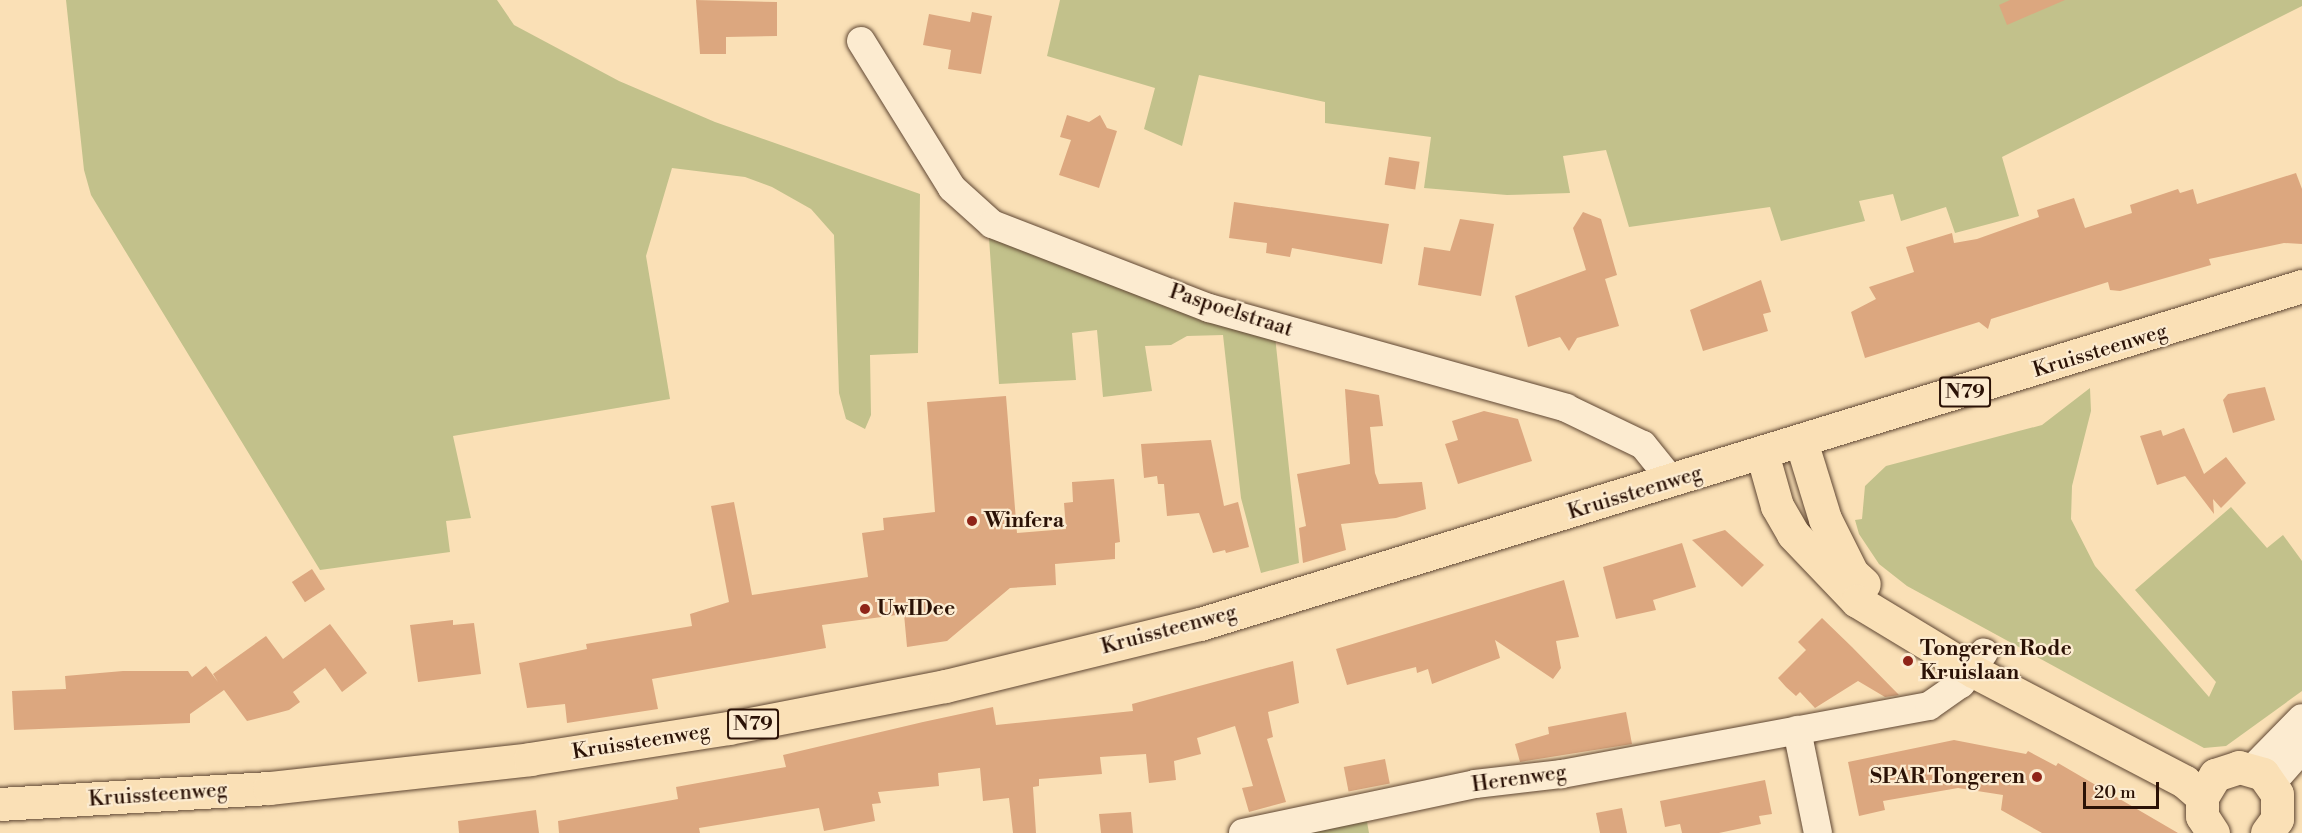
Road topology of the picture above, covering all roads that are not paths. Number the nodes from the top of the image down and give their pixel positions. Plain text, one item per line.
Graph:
1 (861, 41) dead end
2 (2302, 286) edge
3 (1801, 441) junction
4 (1762, 453) junction
5 (1671, 481) junction
6 (1978, 662) junction
7 (2302, 718) edge
8 (1797, 730) junction
9 (2302, 749) edge
10 (2262, 776) junction
11 (2209, 786) junction
12 (0, 804) edge
13 (2271, 832) edge
14 (1243, 833) edge
15 (1818, 833) edge
16 (2214, 833) edge

1 - 5 street, Paspoelstraat
2 - 3 main road, Kruissteenweg / N79
3 - 4 main road, Kruissteenweg / N79
3 - 6 main road
4 - 5 main road, Kruissteenweg / N79
4 - 6 main road
5 - 12 main road, Kruissteenweg / N79
6 - 8 street, Herenweg
6 - 11 main road
7 - 10 street
8 - 14 street, Herenweg
8 - 15 street
9 - 10 street
10 - 11 main road
10 - 13 main road
11 - 16 main road

